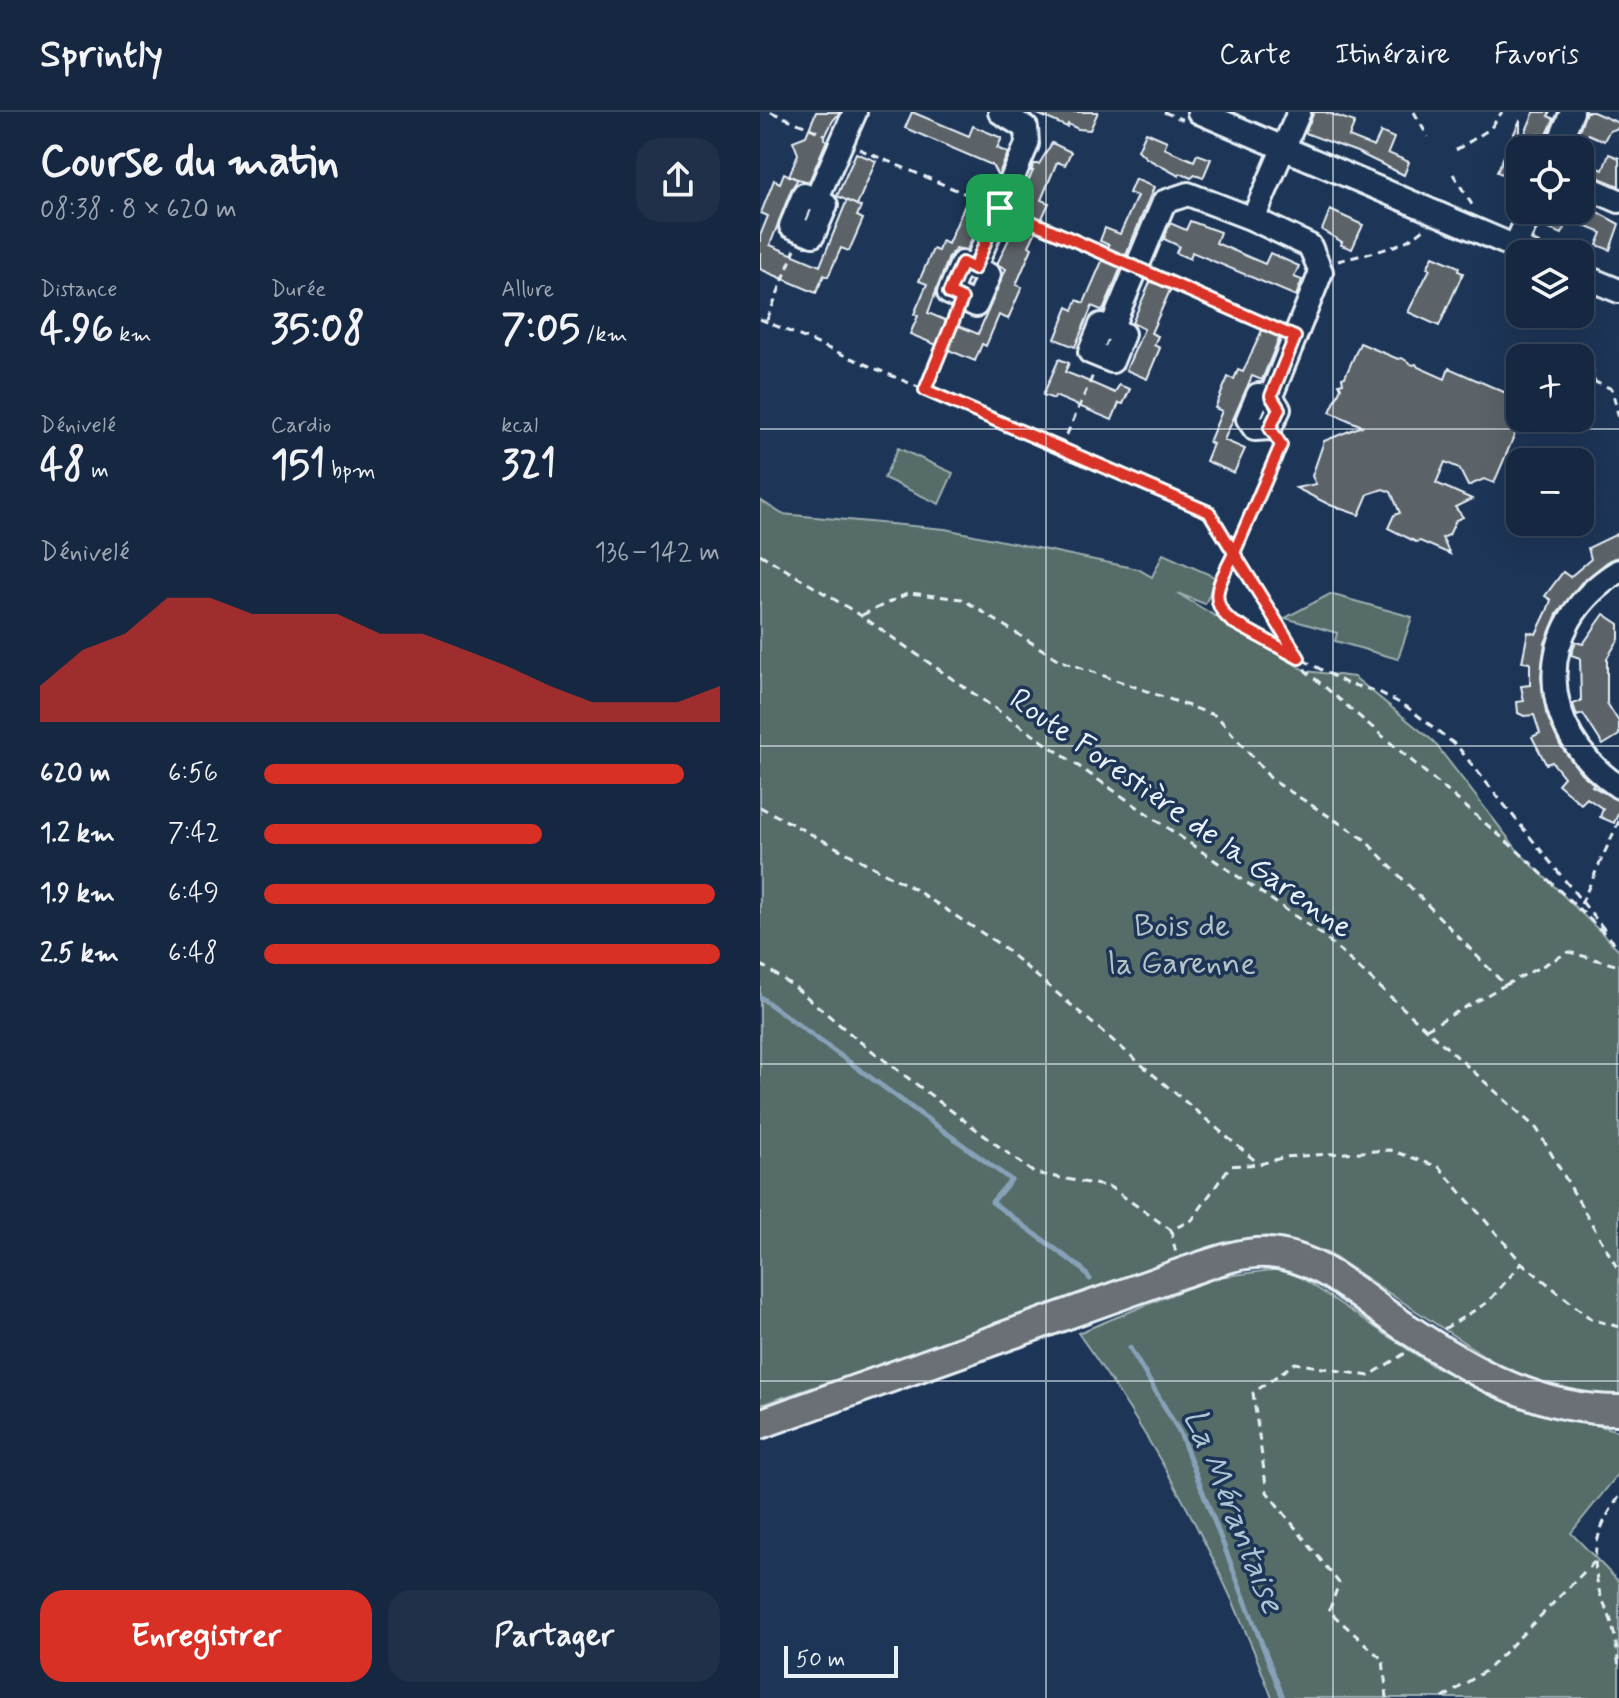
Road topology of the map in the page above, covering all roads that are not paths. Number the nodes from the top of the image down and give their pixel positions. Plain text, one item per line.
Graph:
1 (855, 112) edge
2 (1000, 112) edge
3 (1199, 112) edge
4 (1299, 112) edge
5 (1572, 112) edge
6 (1562, 136) edge
7 (1283, 149) junction
8 (1594, 190) edge
9 (1619, 201) edge
10 (1253, 219) junction
11 (802, 231) road end
12 (1506, 242) edge
13 (1594, 281) edge
14 (1619, 291) edge
15 (962, 299) road end
16 (1101, 356) road end
17 (1270, 428) road end
18 (1619, 571) edge
19 (1619, 787) edge
20 (1619, 1410) edge
21 (760, 1424) edge

1 - 11 street
2 - 15 street
3 - 7 street
4 - 7 street
5 - 6 street
7 - 10 street
7 - 12 street
8 - 9 street
10 - 16 street
10 - 17 street
13 - 14 street
18 - 19 street
20 - 21 main road

